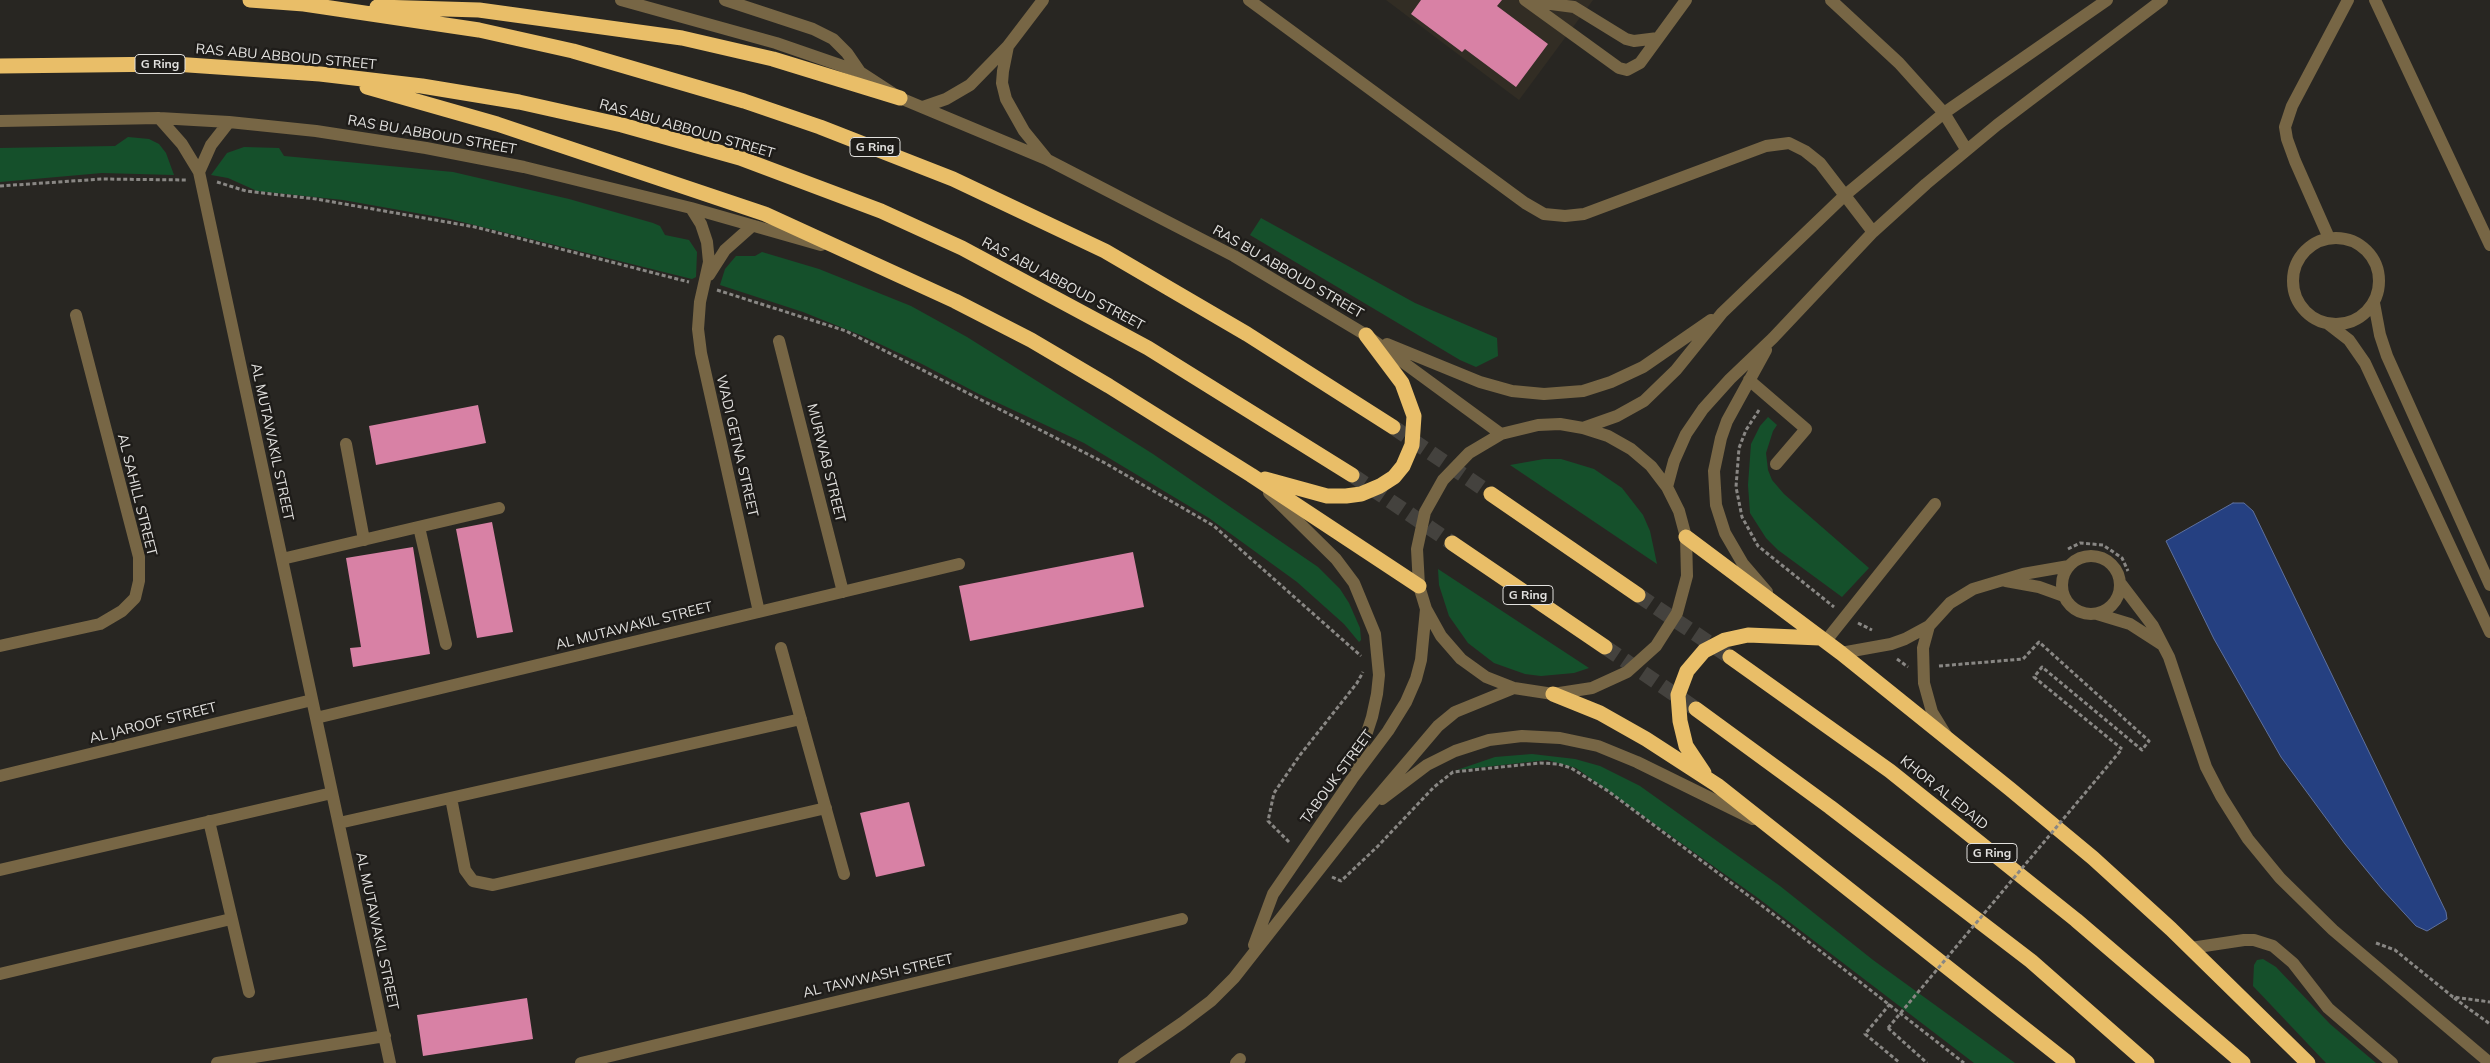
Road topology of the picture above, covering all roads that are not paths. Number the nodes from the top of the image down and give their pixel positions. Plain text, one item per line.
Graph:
1 (250, 0) edge
2 (621, 0) edge
3 (727, 0) edge
4 (1043, 0) edge
5 (1249, 0) edge
6 (1525, 0) edge
7 (1686, 0) edge
8 (1831, 0) edge
9 (2107, 0) edge
10 (2162, 0) edge
11 (2348, 0) edge
12 (2376, 0) edge
13 (304, 4) junction
14 (1658, 38) junction
15 (1008, 46) junction
16 (0, 66) edge
17 (860, 72) junction
18 (320, 74) junction
19 (900, 98) junction
20 (923, 106) junction
21 (1944, 113) junction
22 (160, 118) junction
23 (0, 121) edge
24 (229, 122) junction
25 (1966, 149) junction
26 (1046, 158) junction
27 (200, 176) junction
28 (1844, 196) junction
29 (691, 208) junction
30 (752, 226) junction
31 (1873, 232) junction
32 (2329, 238) junction
33 (2490, 245) edge
34 (848, 252) junction
35 (704, 286) junction
36 (2374, 303) junction
37 (1722, 312) junction
38 (76, 316) dead end
39 (2326, 323) junction
40 (1366, 335) junction
41 (1773, 338) junction
42 (779, 342) dead end
43 (1749, 380) junction
44 (1393, 427) tunnel mouth
45 (1583, 428) junction
46 (1501, 434) junction
47 (346, 444) dead end
48 (1776, 464) dead end
49 (1251, 475) junction
50 (1352, 475) tunnel mouth
51 (1667, 487) junction
52 (1491, 494) tunnel mouth
53 (1935, 504) dead end
54 (500, 508) dead end
55 (419, 527) junction
56 (1686, 537) junction
57 (364, 540) junction
58 (1452, 543) tunnel mouth
59 (282, 559) junction
60 (959, 564) dead end
61 (2069, 566) junction
62 (2003, 581) junction
63 (2121, 584) junction
64 (2490, 585) edge
65 (1419, 586) junction
66 (843, 592) junction
67 (1638, 594) tunnel mouth
68 (2064, 596) junction
69 (1780, 608) junction
70 (1426, 609) junction
71 (759, 612) junction
72 (2097, 614) junction
73 (1929, 626) junction
74 (2490, 632) edge
75 (1822, 640) junction
76 (446, 644) dead end
77 (2161, 644) junction
78 (0, 646) edge
79 (1605, 647) tunnel mouth
80 (781, 648) dead end
81 (1841, 653) junction
82 (1730, 657) tunnel mouth
83 (1514, 688) junction
84 (1554, 694) junction
85 (312, 700) junction
86 (1696, 709) tunnel mouth
87 (316, 718) junction
88 (801, 719) junction
89 (1948, 738) junction
90 (0, 776) edge
91 (1352, 779) junction
92 (1717, 785) junction
93 (332, 793) junction
94 (451, 798) junction
95 (826, 808) junction
96 (1358, 820) junction
97 (209, 821) junction
98 (339, 823) junction
99 (1773, 828) junction
100 (0, 870) edge
101 (844, 874) dead end
102 (231, 919) junction
103 (1182, 919) dead end
104 (2191, 948) junction
105 (1251, 955) junction
106 (0, 974) edge
107 (249, 992) dead end
108 (385, 1036) junction
109 (1150, 1046) junction
110 (2067, 1062) edge
111 (217, 1063) edge
112 (390, 1063) edge
113 (580, 1063) edge
114 (1124, 1063) edge
115 (1136, 1063) edge
116 (2147, 1063) edge
117 (2243, 1063) edge
118 (2308, 1063) edge
119 (2392, 1063) edge
120 (2490, 1063) edge

1 - 13 highway, G Ring
2 - 17 street, RAS BU ABBOUD STREET
3 - 17 street, RAS BU ABBOUD STREET
4 - 15 street
5 - 28 street
6 - 14 street
6 - 14 street
7 - 14 street
8 - 21 street
9 - 21 street
10 - 25 street
11 - 32 street
12 - 33 street
13 - 19 highway
13 - 44 highway, G Ring
15 - 20 street
15 - 26 street, RAS BU ABBOUD STREET
16 - 18 highway, RAS ABU ABBOUD STREET / G Ring
17 - 19 street, RAS BU ABBOUD STREET
18 - 34 highway
18 - 50 highway, RAS ABU ABBOUD STREET / G Ring
19 - 20 street, RAS BU ABBOUD STREET
20 - 26 street, RAS BU ABBOUD STREET
21 - 25 street
21 - 28 street
22 - 23 street, RAS BU ABBOUD STREET
22 - 24 street, RAS BU ABBOUD STREET
22 - 27 street, AL MUTAWAKIL STREET
24 - 27 street
24 - 29 street, RAS BU ABBOUD STREET
25 - 31 street
26 - 40 street, RAS BU ABBOUD STREET
27 - 59 street, AL MUTAWAKIL STREET
28 - 31 street
28 - 37 street
29 - 30 street, RAS BU ABBOUD STREET
29 - 35 street, WADI GETNA STREET
30 - 34 street, RAS BU ABBOUD STREET
30 - 35 street, WADI GETNA STREET
31 - 41 street
32 - 36 street
32 - 39 street
34 - 49 highway
35 - 71 street, WADI GETNA STREET
36 - 39 street
36 - 64 street
37 - 40 street
37 - 45 street
38 - 78 street, AL SAHILL STREET
39 - 74 street
40 - 46 street, RAS BU ABBOUD STREET
40 - 49 highway
41 - 43 street
41 - 51 street
42 - 66 street, MURWAB STREET
43 - 48 street
43 - 69 street
45 - 46 street
45 - 51 street
46 - 65 street
47 - 57 street
49 - 65 highway
49 - 91 street
51 - 56 street
52 - 67 highway
53 - 75 street
54 - 55 street
55 - 57 street
55 - 76 street
56 - 69 highway
56 - 84 street
57 - 59 street
58 - 79 highway, G Ring
59 - 85 street, AL MUTAWAKIL STREET
60 - 66 street, AL MUTAWAKIL STREET
61 - 62 street
61 - 63 street
61 - 68 street
62 - 68 street
62 - 73 street
63 - 72 street
63 - 77 street
65 - 70 street
66 - 71 street, AL MUTAWAKIL STREET
68 - 72 street
69 - 75 highway
70 - 83 street
70 - 91 street, TABOUK STREET
71 - 87 street, AL MUTAWAKIL STREET
72 - 77 street
73 - 81 street
73 - 89 street
75 - 81 highway
75 - 92 highway
77 - 120 street
80 - 88 street
81 - 89 highway
82 - 117 highway, KHOR AL EDAID / G Ring
83 - 84 street
83 - 96 street, TABOUK STREET
84 - 92 highway
85 - 87 street, AL MUTAWAKIL STREET
85 - 90 street, AL JAROOF STREET
86 - 116 highway
87 - 93 street, AL MUTAWAKIL STREET
88 - 94 street
88 - 95 street
89 - 104 highway
91 - 105 street, TABOUK STREET
92 - 99 highway
93 - 97 street
93 - 98 street, AL MUTAWAKIL STREET
94 - 95 street
94 - 98 street
95 - 101 street
96 - 99 street
96 - 105 street, TABOUK STREET
97 - 100 street
97 - 102 street
98 - 108 street, AL MUTAWAKIL STREET
99 - 110 highway
102 - 106 street
102 - 107 street
103 - 113 street, AL TAWWASH STREET
104 - 118 highway
104 - 119 street
105 - 109 street, TABOUK STREET
108 - 111 street
108 - 112 street, AL MUTAWAKIL STREET
109 - 114 street, TABOUK STREET
109 - 115 street

